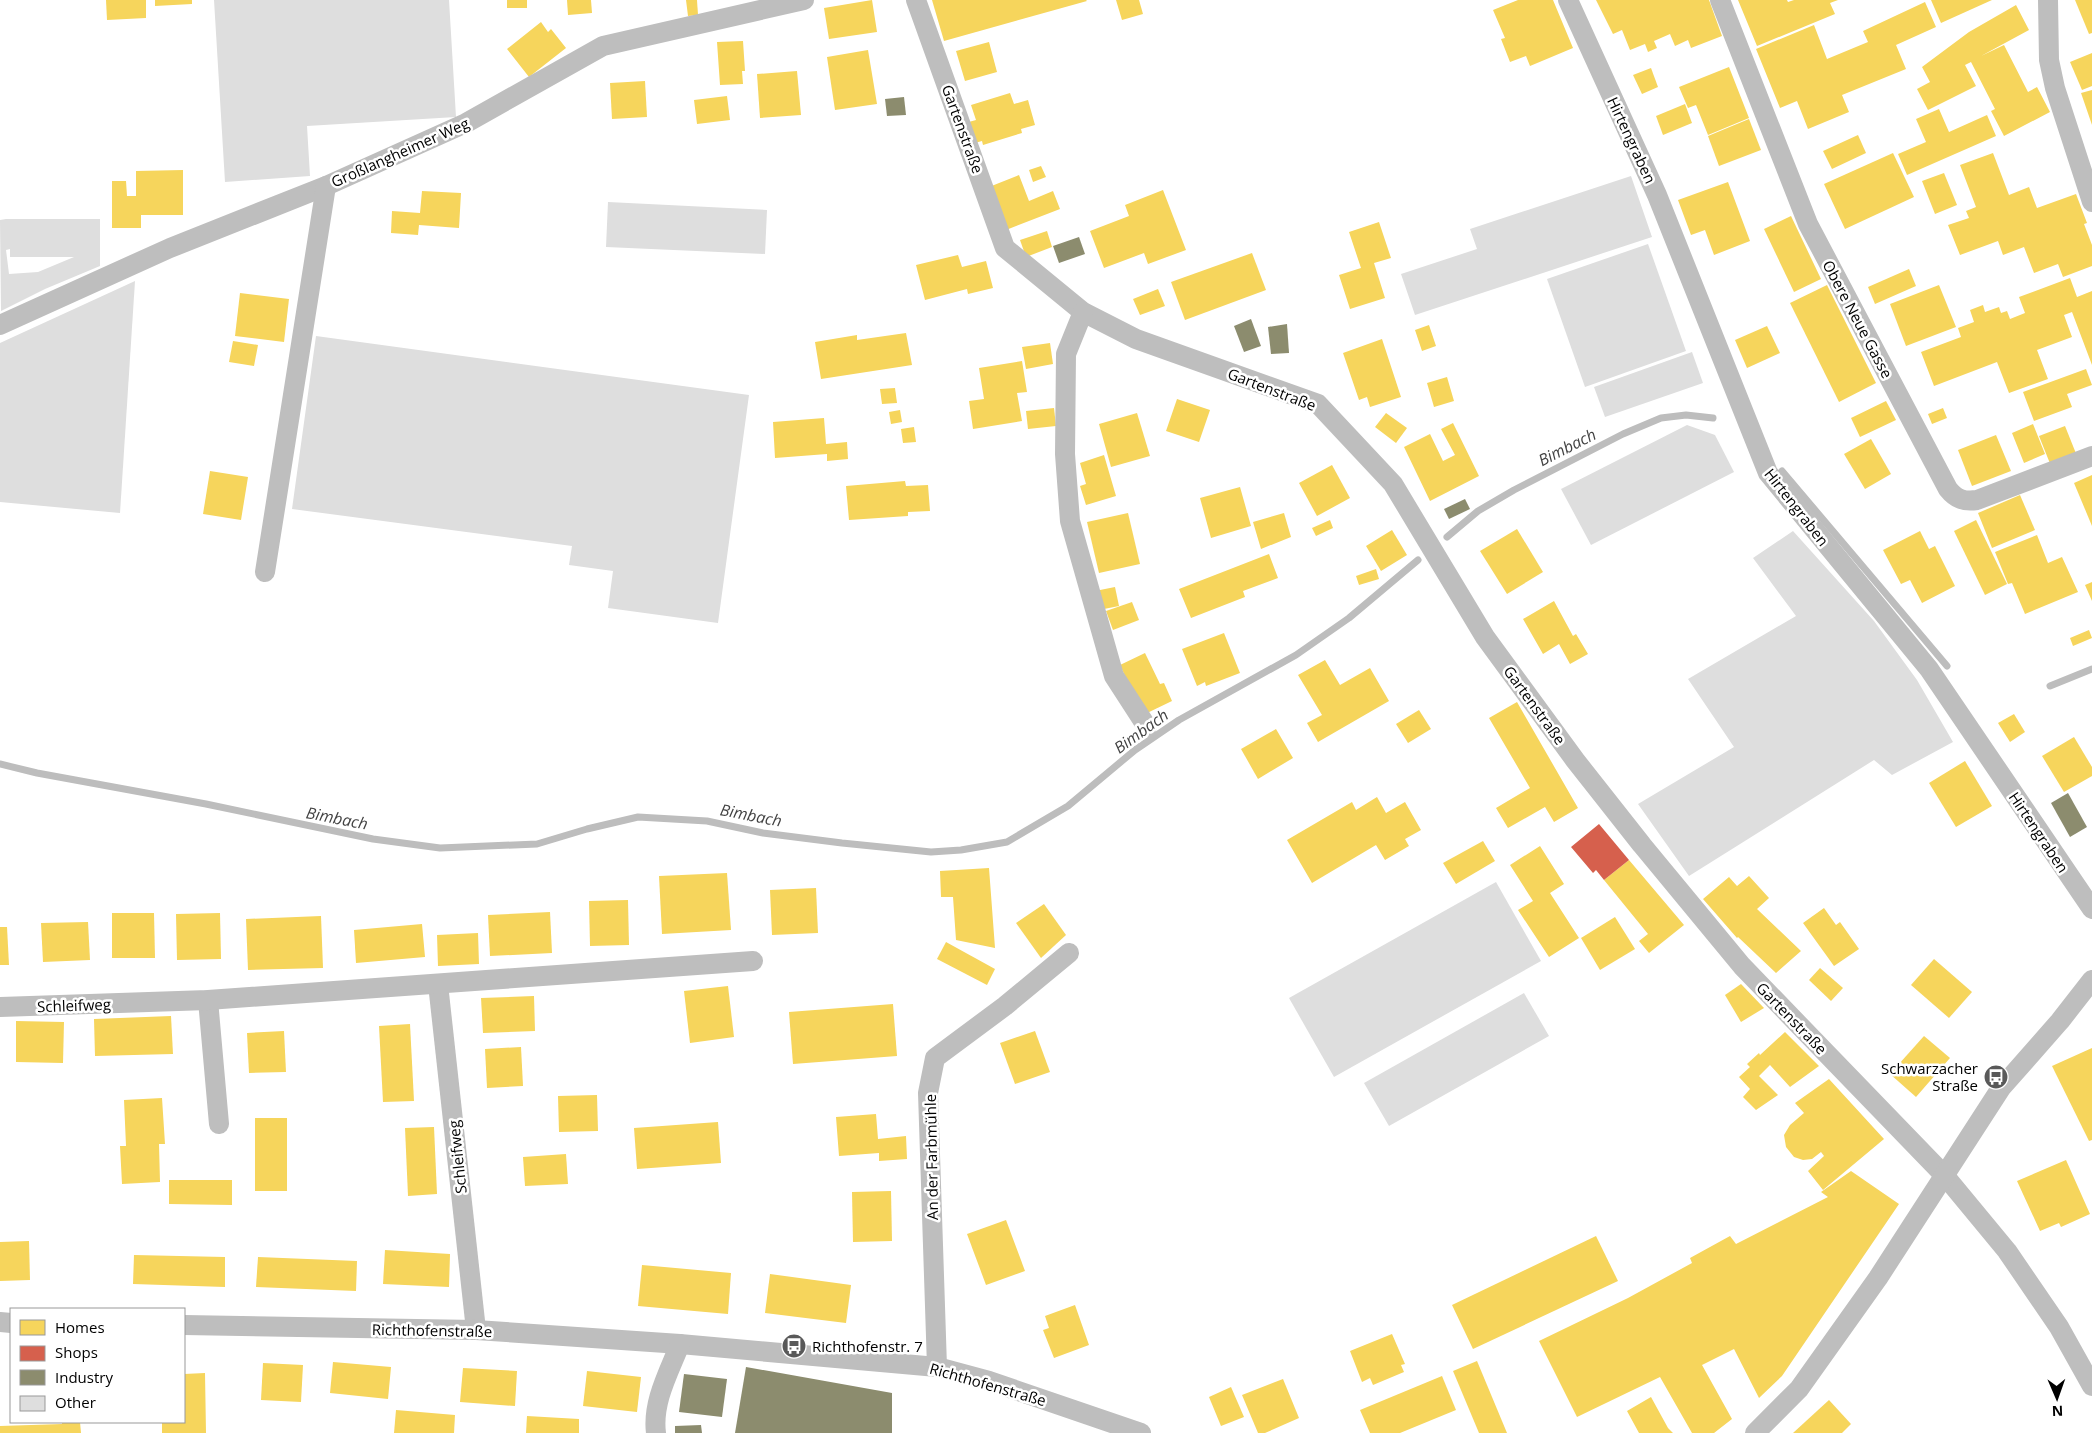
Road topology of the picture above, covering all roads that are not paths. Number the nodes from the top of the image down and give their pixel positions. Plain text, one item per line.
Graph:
1 (804, 0) edge
2 (916, 0) edge
3 (1568, 0) edge
4 (1720, 0) edge
5 (2048, 0) edge
6 (326, 186) junction
7 (2092, 202) edge
8 (1083, 312) junction
9 (0, 325) edge
10 (2092, 456) edge
11 (265, 572) dead end
12 (1147, 727) dead end
13 (2092, 909) edge
14 (1069, 953) dead end
15 (753, 961) dead end
16 (2092, 980) edge
17 (438, 984) junction
18 (208, 1000) junction
19 (0, 1007) edge
20 (219, 1124) dead end
21 (1944, 1176) junction
22 (185, 1325) edge
23 (476, 1330) junction
24 (680, 1344) junction
25 (937, 1367) junction
26 (2092, 1386) edge
27 (656, 1433) edge
28 (1141, 1433) edge
29 (1755, 1433) edge

1 - 6 street, Großlangheimer Weg
2 - 8 street, Gartenstraße
3 - 13 street, Hirtengraben
4 - 10 street, Obere Neue Gasse
5 - 7 street
6 - 9 street, Großlangheimer Weg
6 - 11 street
8 - 12 street
8 - 21 street, Gartenstraße
14 - 25 street, An der Farbmühle
15 - 17 street, Schleifweg
16 - 21 street
17 - 18 street, Schleifweg
17 - 23 street, Schleifweg
18 - 19 street, Schleifweg
18 - 20 street
21 - 26 street, Gartenstraße
21 - 29 street
22 - 23 street, Richthofenstraße
23 - 24 street, Richthofenstraße
24 - 25 street, Richthofenstraße
24 - 27 street
25 - 28 street, Richthofenstraße

